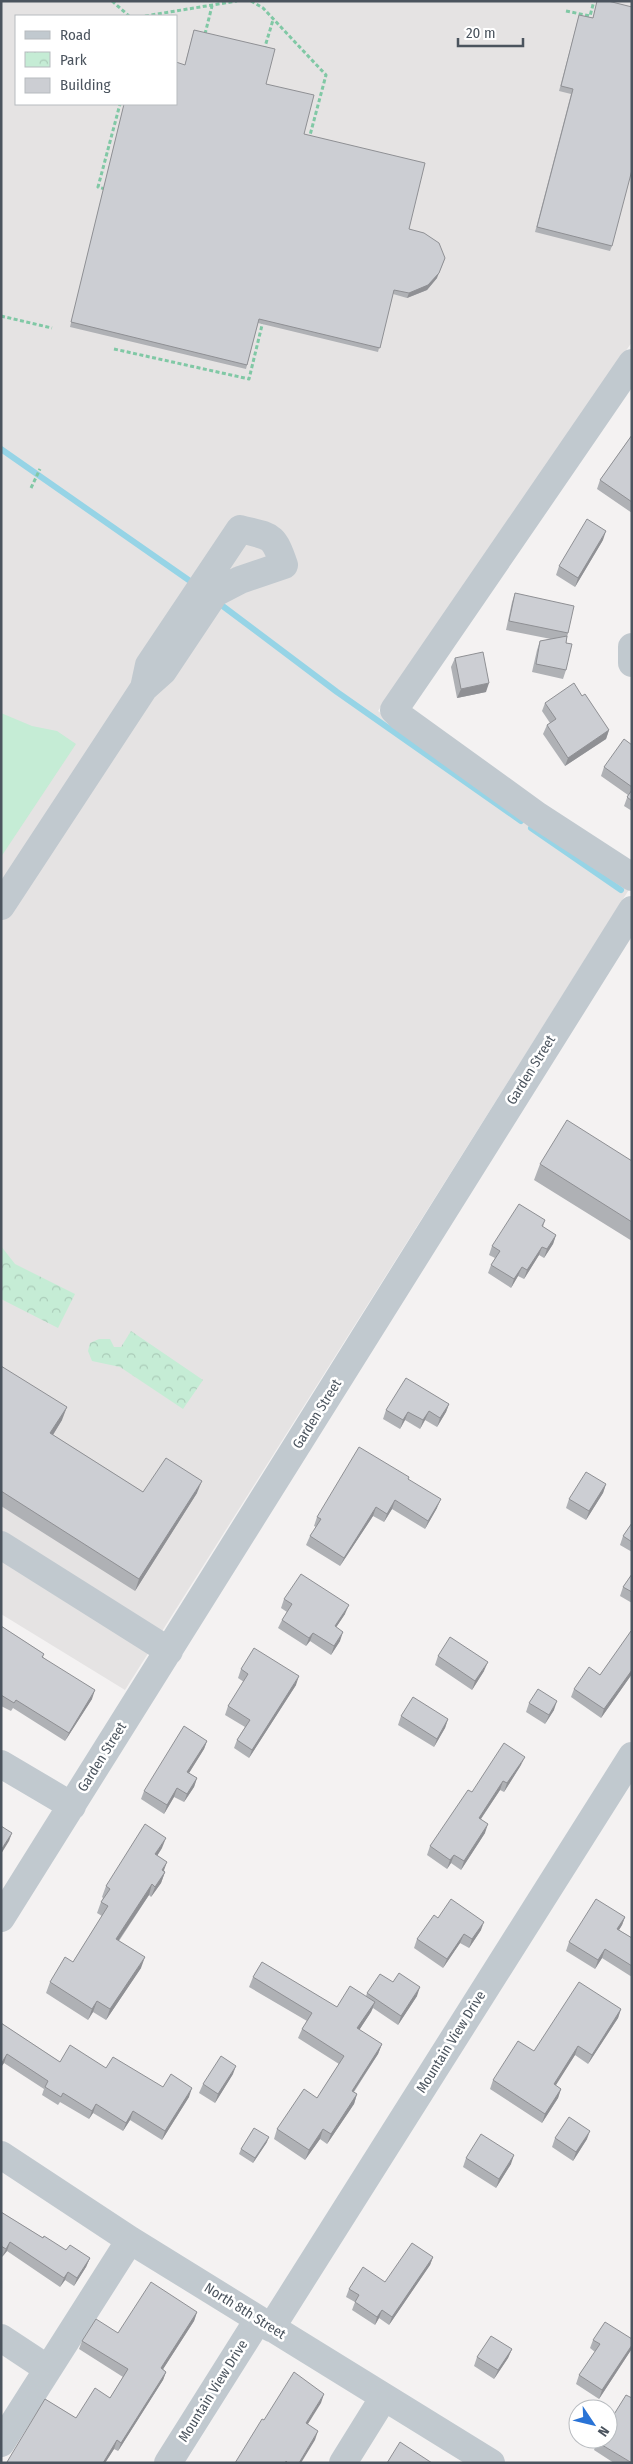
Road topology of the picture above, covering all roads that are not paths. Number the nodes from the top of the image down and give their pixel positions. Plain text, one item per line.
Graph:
1 (632, 363) edge
2 (632, 647) edge
3 (632, 663) edge
4 (144, 688) junction
5 (632, 877) edge
6 (1, 906) edge
7 (632, 910) edge
8 (1, 1545) edge
9 (169, 1651) junction
10 (632, 1756) edge
11 (1, 1764) edge
12 (72, 1806) junction
13 (1, 1918) edge
14 (1, 2155) edge
15 (130, 2240) junction
16 (265, 2324) junction
17 (1, 2338) edge
18 (48, 2368) junction
19 (384, 2397) junction
20 (1, 2443) edge
21 (168, 2463) edge
22 (343, 2463) edge
23 (491, 2463) edge

1 - 5 street
2 - 3 street
4 - 4 street
4 - 6 street
7 - 9 street, Garden Street
8 - 9 street
9 - 12 street, Garden Street
10 - 16 street, Mountain View Drive
11 - 12 street
12 - 13 street, Garden Street
14 - 15 street, North 8th Street
15 - 16 street, North 8th Street
15 - 18 street
16 - 19 street, North 8th Street
16 - 21 street, Mountain View Drive
17 - 18 street
18 - 20 street
19 - 22 street
19 - 23 street, North 8th Street

